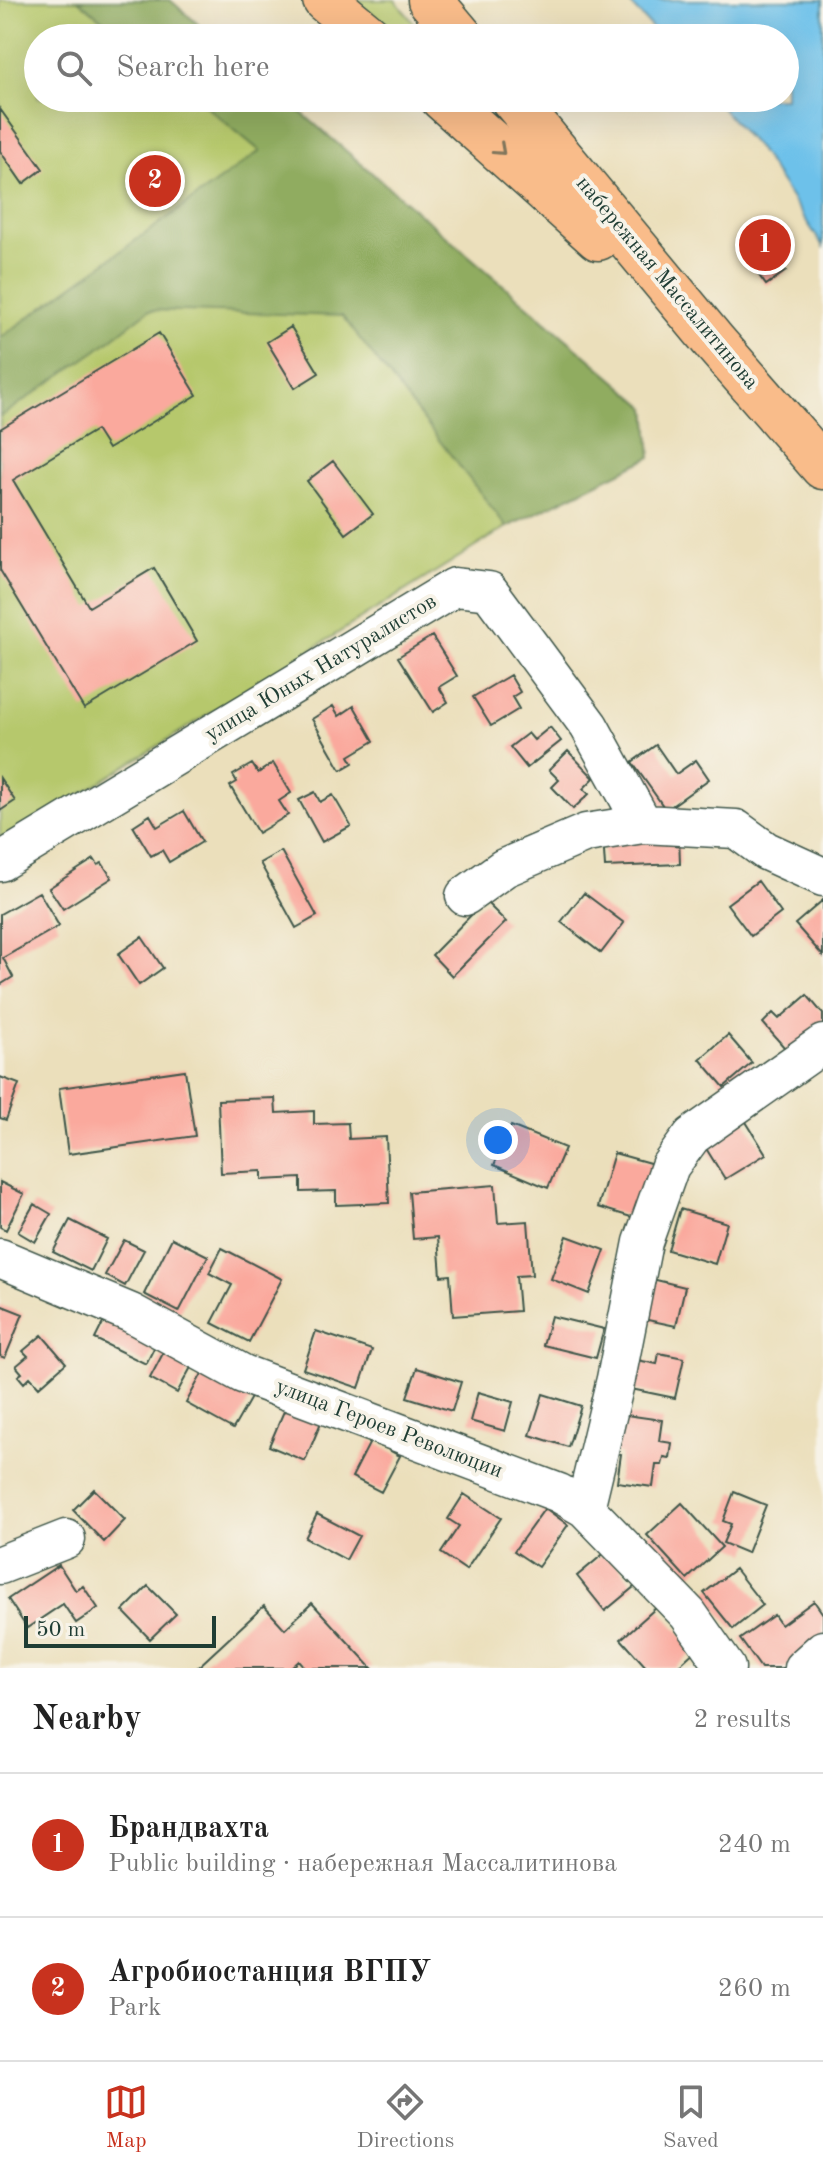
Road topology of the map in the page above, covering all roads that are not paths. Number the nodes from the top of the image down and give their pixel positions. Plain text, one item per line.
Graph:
1 (325, 0) edge
2 (430, 0) edge
3 (354, 24) edge
4 (450, 24) edge
5 (458, 112) edge
6 (524, 112) edge
7 (715, 343) junction
8 (823, 467) edge
9 (643, 824) junction
10 (0, 862) edge
11 (823, 877) edge
12 (465, 896) dead end
13 (823, 1044) edge
14 (0, 1258) edge
15 (585, 1508) junction
16 (66, 1539) dead end
17 (0, 1565) edge
18 (823, 1650) edge
19 (726, 1668) edge
20 (803, 1668) edge

1 - 3 main road
2 - 4 main road
5 -> 7 main road
6 - 7 main road, набережная Массалитинова
7 - 8 main road, набережная Массалитинова
9 - 10 street, улица Юных Натуралистов
9 - 11 street
9 - 12 street
13 - 15 street
14 - 15 street, улица Героев Революции
15 - 19 street, улица Героев Революции
16 - 17 street
18 - 20 street

